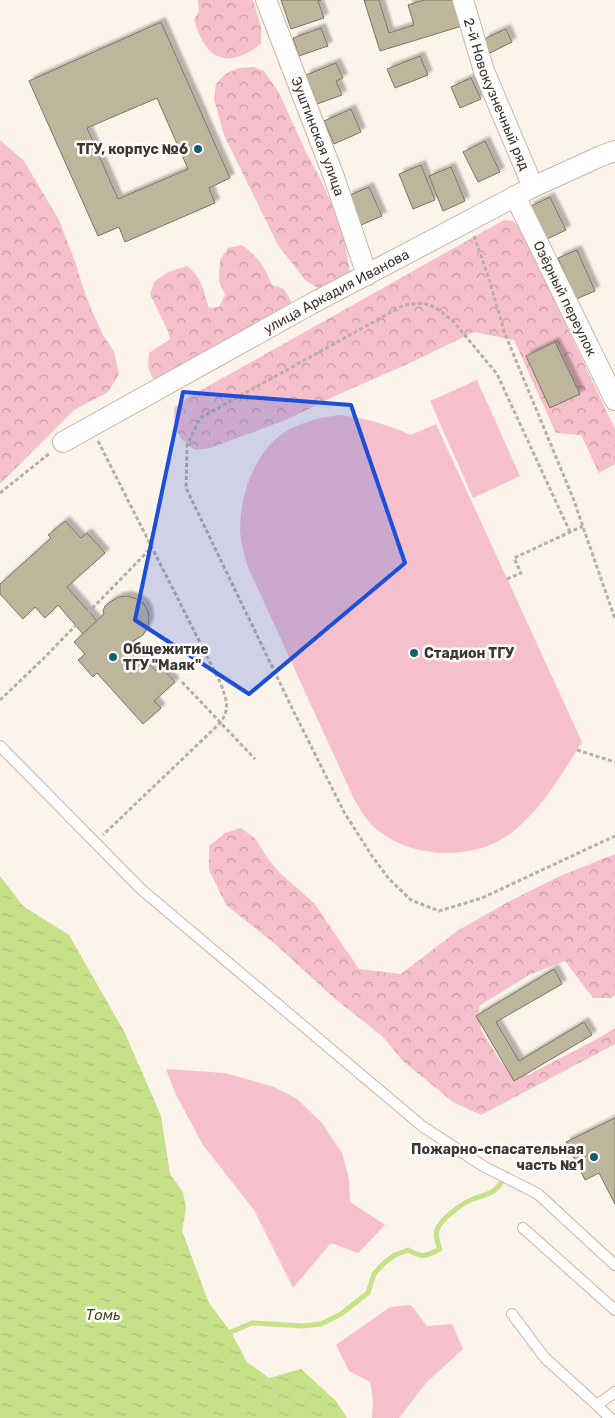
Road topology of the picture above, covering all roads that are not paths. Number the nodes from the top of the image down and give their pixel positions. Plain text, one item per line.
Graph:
1 (266, 0) edge
2 (463, 0) edge
3 (615, 151) edge
4 (533, 187) junction
5 (515, 196) junction
6 (367, 275) junction
7 (615, 400) edge
8 (63, 442) road end
9 (0, 746) edge
10 (523, 1228) dead end
11 (615, 1265) edge
12 (615, 1310) edge
13 (512, 1314) dead end
14 (615, 1392) edge
15 (597, 1405) junction
16 (610, 1418) edge

1 - 6 street, Эуштинская улица
2 - 4 street, 2-й Новокузнечный ряд
3 - 4 street, улица Аркадия Иванова
4 - 5 street, улица Аркадия Иванова
5 - 6 street, улица Аркадия Иванова
5 - 7 street, Озёрный переулок
6 - 8 street, улица Аркадия Иванова
9 - 11 lane
10 - 12 lane
13 - 15 lane
14 - 15 lane
15 - 16 lane

